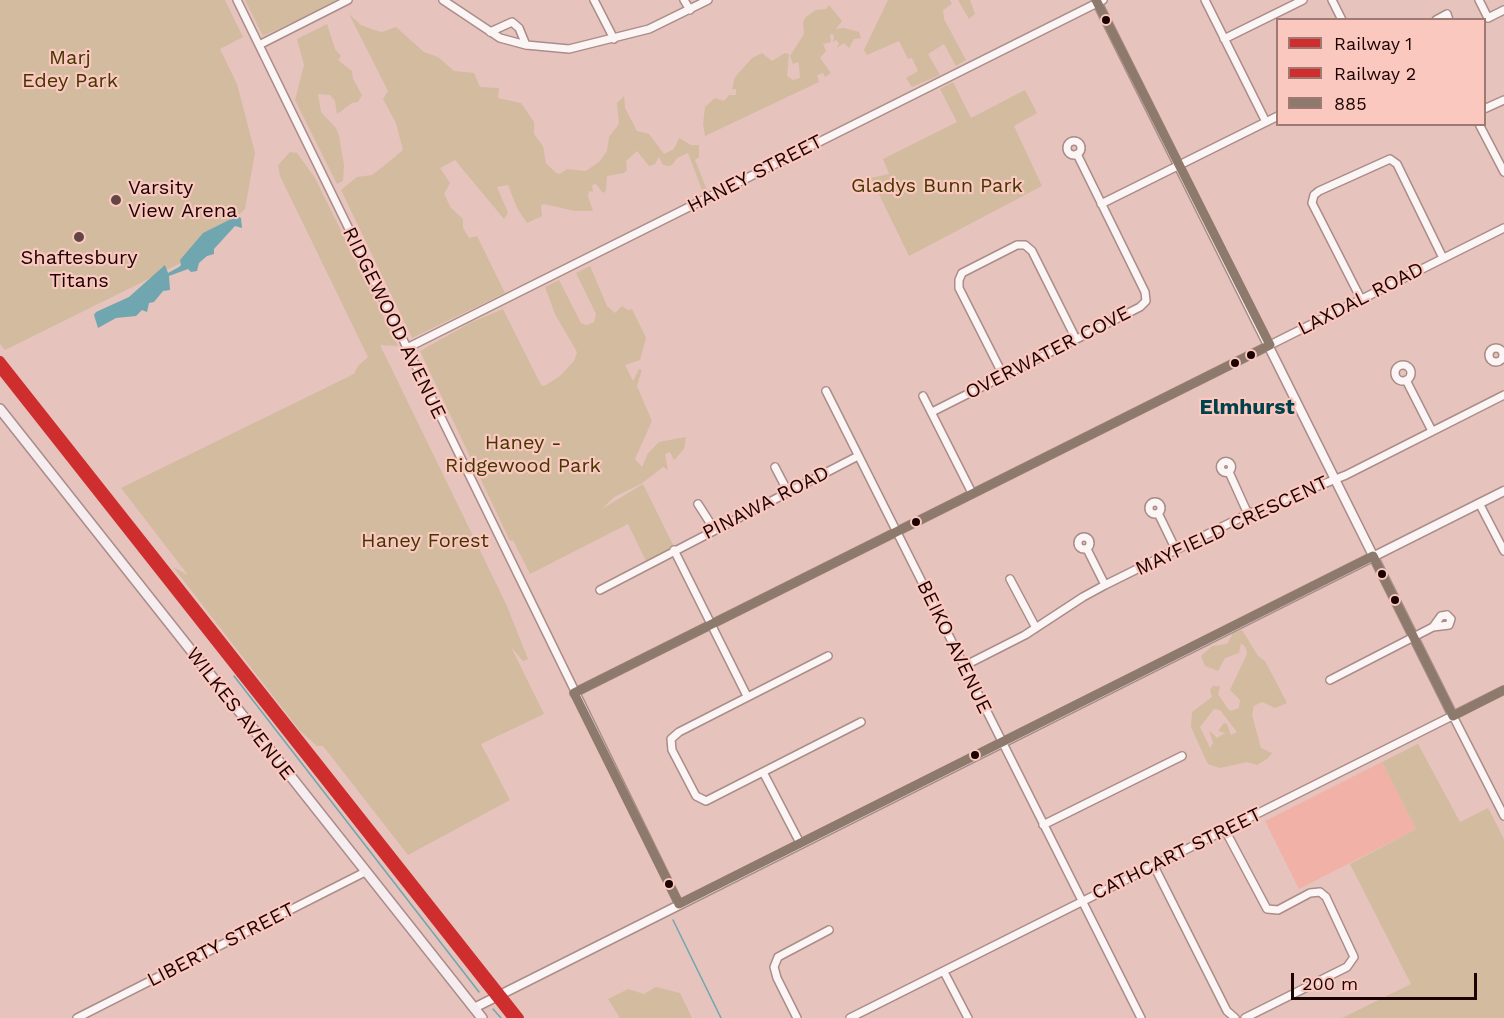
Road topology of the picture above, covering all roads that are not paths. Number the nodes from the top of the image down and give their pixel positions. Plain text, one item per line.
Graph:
1 (237, 0) edge
2 (348, 0) edge
3 (443, 0) edge
4 (594, 0) edge
5 (684, 0) edge
6 (708, 0) edge
7 (1205, 0) edge
8 (1303, 0) edge
9 (1332, 0) edge
10 (1479, 0) edge
11 (1099, 1) edge
12 (690, 10) junction
13 (1504, 10) edge
14 (1341, 18) edge
15 (1486, 18) edge
16 (1486, 19) edge
17 (490, 32) junction
18 (614, 39) junction
19 (1224, 39) junction
20 (259, 45) junction
21 (526, 45) junction
22 (1504, 99) edge
23 (1486, 108) edge
24 (1276, 117) edge
25 (1266, 122) junction
26 (1480, 126) edge
27 (1077, 154) dead end
28 (1179, 166) junction
29 (1504, 172) edge
30 (1101, 204) junction
31 (1504, 228) edge
32 (1443, 258) junction
33 (1361, 299) junction
34 (1076, 339) junction
35 (1270, 345) junction
36 (407, 348) junction
37 (1500, 361) dead end
38 (1504, 370) edge
39 (1004, 375) junction
40 (1407, 380) dead end
41 (826, 391) dead end
42 (1504, 395) edge
43 (923, 396) dead end
44 (0, 409) edge
45 (932, 412) junction
46 (1432, 431) junction
47 (858, 456) junction
48 (775, 467) dead end
49 (1229, 472) dead end
50 (1336, 478) junction
51 (1504, 491) edge
52 (788, 492) junction
53 (972, 493) junction
54 (1479, 503) junction
55 (699, 504) dead end
56 (1158, 513) dead end
57 (1248, 514) junction
58 (714, 529) junction
59 (896, 531) junction
60 (1087, 549) dead end
61 (674, 550) junction
62 (1176, 550) junction
63 (1504, 551) edge
64 (1373, 556) junction
65 (1010, 579) dead end
66 (1105, 585) junction
67 (600, 590) dead end
68 (711, 624) junction
69 (1433, 627) dead end
70 (1036, 628) junction
71 (1414, 637) junction
72 (828, 656) dead end
73 (964, 666) junction
74 (1330, 680) dead end
75 (1504, 690) edge
76 (574, 693) junction
77 (747, 696) junction
78 (1454, 716) junction
79 (861, 722) dead end
80 (1001, 742) junction
81 (1182, 756) dead end
82 (763, 772) junction
83 (1502, 807) edge
84 (1504, 816) edge
85 (1043, 825) junction
86 (1225, 830) junction
87 (800, 843) junction
88 (1154, 866) junction
89 (365, 872) junction
90 (1082, 901) junction
91 (679, 904) junction
92 (829, 930) dead end
93 (944, 972) junction
94 (474, 1008) junction
95 (77, 1018) edge
96 (482, 1018) edge
97 (797, 1018) edge
98 (850, 1018) edge
99 (968, 1018) edge
100 (1141, 1018) edge
101 (1235, 1018) edge
102 (1245, 1018) edge

1 - 20 street, RIDGEWOOD AVENUE
2 - 20 street
3 - 17 street
4 - 18 street
5 - 12 street
6 - 12 street
7 - 19 street
8 - 19 street
9 - 14 street
10 - 15 street
11 - 28 street
11 - 36 street, HANEY STREET
12 - 18 street
13 - 16 street
17 - 21 street
17 - 21 street
18 - 21 street
19 - 25 street
20 - 36 street, RIDGEWOOD AVENUE
22 - 23 street
24 - 25 street
25 - 28 street
26 - 29 street
27 - 30 street, OVERWATER COVE
28 - 30 street
28 - 35 street
30 - 34 street, OVERWATER COVE
31 - 32 street, LAXDAL ROAD
32 - 33 street, LAXDAL ROAD
32 - 33 street
33 - 35 street, LAXDAL ROAD
34 - 39 street, OVERWATER COVE
34 - 39 street
35 - 50 street
35 - 53 street, LAXDAL ROAD
36 - 76 street, RIDGEWOOD AVENUE
37 - 38 street
39 - 45 street, OVERWATER COVE
40 - 46 street
41 - 47 street, BEIKO AVENUE
42 - 46 street, MAYFIELD CRESCENT
43 - 45 street
44 - 89 main road, WILKES AVENUE
45 - 53 street
46 - 50 street, MAYFIELD CRESCENT
47 - 52 street, PINAWA ROAD
47 - 59 street, BEIKO AVENUE
48 - 52 street
49 - 57 street
50 - 57 street, MAYFIELD CRESCENT
50 - 64 street
51 - 54 street
52 - 58 street, PINAWA ROAD
53 - 59 street, LAXDAL ROAD
54 - 63 street
54 - 64 street
55 - 58 street
56 - 62 street
57 - 62 street, MAYFIELD CRESCENT
58 - 61 street, PINAWA ROAD
59 - 68 street, LAXDAL ROAD
59 - 73 street, BEIKO AVENUE
60 - 66 street
61 - 67 street, PINAWA ROAD
61 - 68 street
62 - 66 street, MAYFIELD CRESCENT
64 - 71 street
64 - 80 street
65 - 70 street
66 - 70 street, MAYFIELD CRESCENT
68 - 76 street, LAXDAL ROAD
68 - 77 street
69 - 71 street
70 - 73 street, MAYFIELD CRESCENT
71 - 74 street
71 - 78 street
72 - 77 street
73 - 80 street, BEIKO AVENUE
75 - 78 street, CATHCART STREET
76 - 91 street, RIDGEWOOD AVENUE
77 - 82 street
78 - 83 street
78 - 86 street, CATHCART STREET
79 - 82 street
80 - 85 street, BEIKO AVENUE
80 - 87 street
81 - 85 street
82 - 87 street
83 - 84 street
85 - 90 street, BEIKO AVENUE
86 - 88 street, CATHCART STREET
86 - 102 street
87 - 91 street
88 - 90 street, CATHCART STREET
88 - 101 street
89 - 94 main road, WILKES AVENUE
89 - 95 street, LIBERTY STREET
90 - 93 street, CATHCART STREET
90 - 100 street, BEIKO AVENUE
91 - 94 street
92 - 97 street
93 - 98 street, CATHCART STREET
93 - 99 street
94 - 96 main road, WILKES AVENUE

